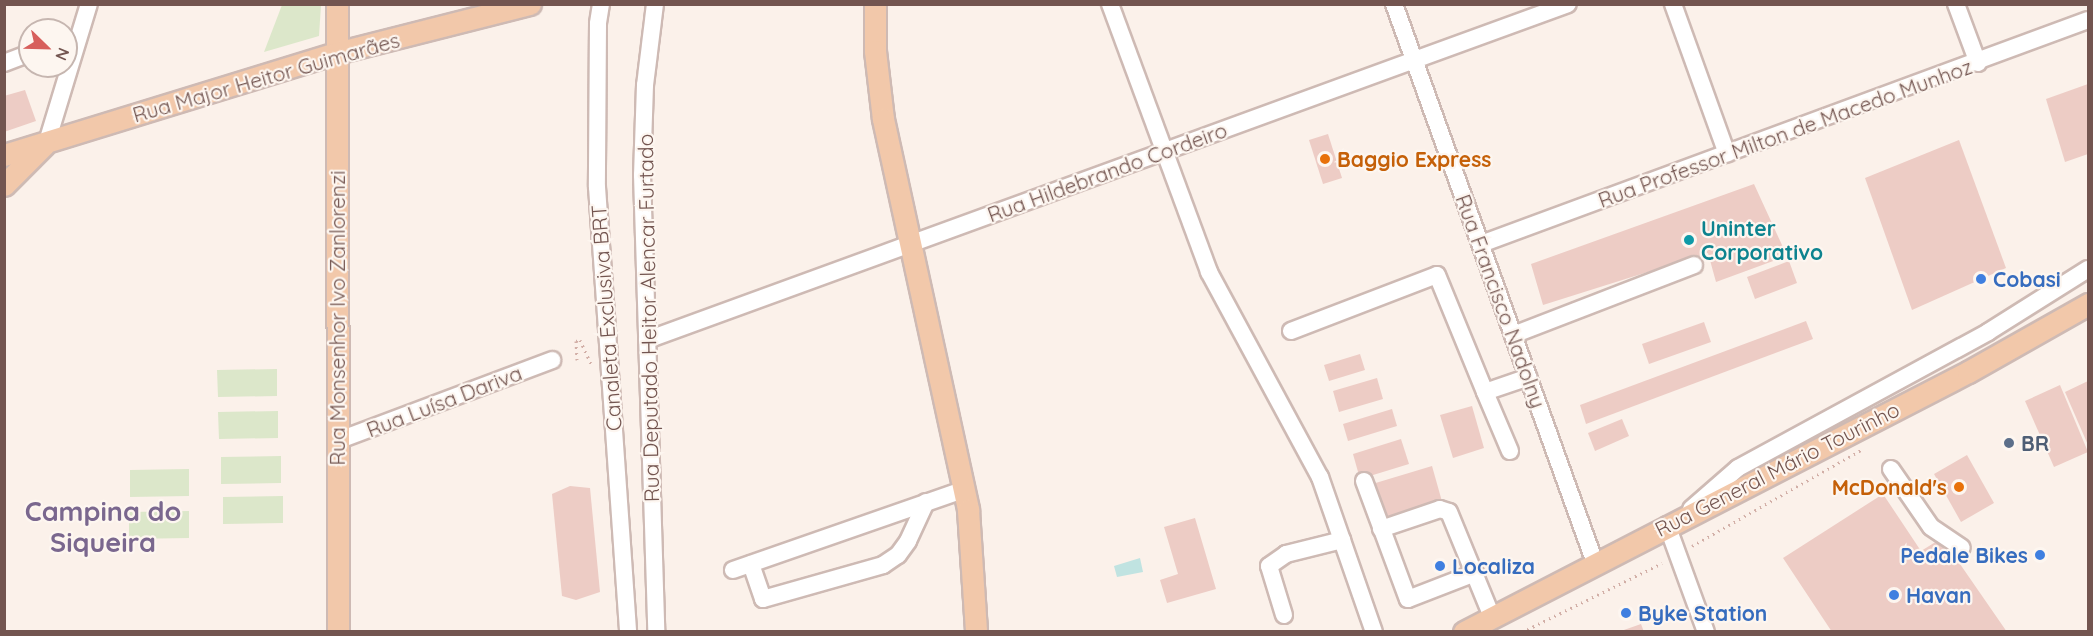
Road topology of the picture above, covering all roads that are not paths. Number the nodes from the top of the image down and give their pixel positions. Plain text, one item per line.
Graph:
1 (89, 4) edge
2 (337, 4) edge
3 (530, 4) edge
4 (602, 4) edge
5 (655, 4) edge
6 (875, 4) edge
7 (1110, 4) edge
8 (1394, 4) edge
9 (1568, 4) edge
10 (1673, 4) edge
11 (1956, 4) edge
12 (498, 9) edge
13 (2088, 20) edge
14 (78, 30) edge
15 (336, 53) junction
16 (1414, 60) junction
17 (1978, 63) junction
18 (63, 78) edge
19 (47, 142) junction
20 (1164, 152) junction
21 (1727, 154) junction
22 (4, 155) edge
23 (4, 185) edge
24 (910, 244) junction
25 (1481, 244) junction
26 (1694, 265) dead end
27 (2088, 269) edge
28 (2088, 304) edge
29 (1291, 331) dead end
30 (1513, 335) junction
31 (647, 340) junction
32 (552, 360) dead end
33 (1528, 377) junction
34 (1485, 392) junction
35 (337, 441) junction
36 (1510, 451) dead end
37 (1891, 470) dead end
38 (1364, 481) dead end
39 (965, 489) junction
40 (926, 502) junction
41 (1675, 521) junction
42 (1381, 528) junction
43 (1342, 540) junction
44 (1962, 548) dead end
45 (1595, 563) junction
46 (751, 564) junction
47 (733, 570) dead end
48 (1475, 573) junction
49 (1284, 615) dead end
50 (1492, 617) junction
51 (1468, 630) edge
52 (338, 632) edge
53 (628, 632) edge
54 (656, 632) edge
55 (976, 632) edge
56 (1374, 632) edge
57 (1706, 632) edge

1 - 14 street
2 - 15 main road, Rua Monsenhor Ivo Zanlorenzi
3 - 12 main road, Rua Major Heitor Guimarães
4 - 53 street, Canaleta Exclusiva BRT
5 - 31 street, Rua Deputado Heitor Alencar Furtado
6 - 24 main road
7 - 20 street
8 - 16 street, Rua Francisco Nadolny
9 - 16 street, Rua Hildebrando Cordeiro
10 - 21 street
11 - 17 street
12 - 15 main road, Rua Major Heitor Guimarães
13 - 17 street, Rua Professor Milton de Macedo Munhoz
15 - 19 main road, Rua Major Heitor Guimarães
15 - 35 main road, Rua Monsenhor Ivo Zanlorenzi
16 - 20 street, Rua Hildebrando Cordeiro
16 - 25 street, Rua Francisco Nadolny
17 - 21 street, Rua Professor Milton de Macedo Munhoz
18 - 19 street
19 - 22 main road, Rua Major Heitor Guimarães
19 - 23 main road
20 - 24 street, Rua Hildebrando Cordeiro
20 - 43 street
21 - 25 street, Rua Professor Milton de Macedo Munhoz
24 - 31 street, Rua Hildebrando Cordeiro
24 - 39 main road
25 - 30 street, Rua Francisco Nadolny
26 - 30 street
27 - 41 street
28 - 41 main road, Rua General Mário Tourinho
29 - 34 street
30 - 33 street, Rua Francisco Nadolny
31 - 54 street, Rua Deputado Heitor Alencar Furtado
32 - 35 street, Rua Luísa Dariva
33 - 34 street
33 - 45 street, Rua Francisco Nadolny
34 - 36 street
35 - 52 main road, Rua Monsenhor Ivo Zanlorenzi
37 - 44 street
38 - 42 street
39 - 40 street
39 - 55 main road
40 - 46 street
40 - 46 street
41 - 45 main road, Rua General Mário Tourinho
41 - 57 street
42 - 48 street
42 - 48 street
43 - 49 street
43 - 56 street
45 - 50 main road, Rua General Mário Tourinho
46 - 47 street
48 - 50 street
50 - 51 main road, Rua General Mário Tourinho

